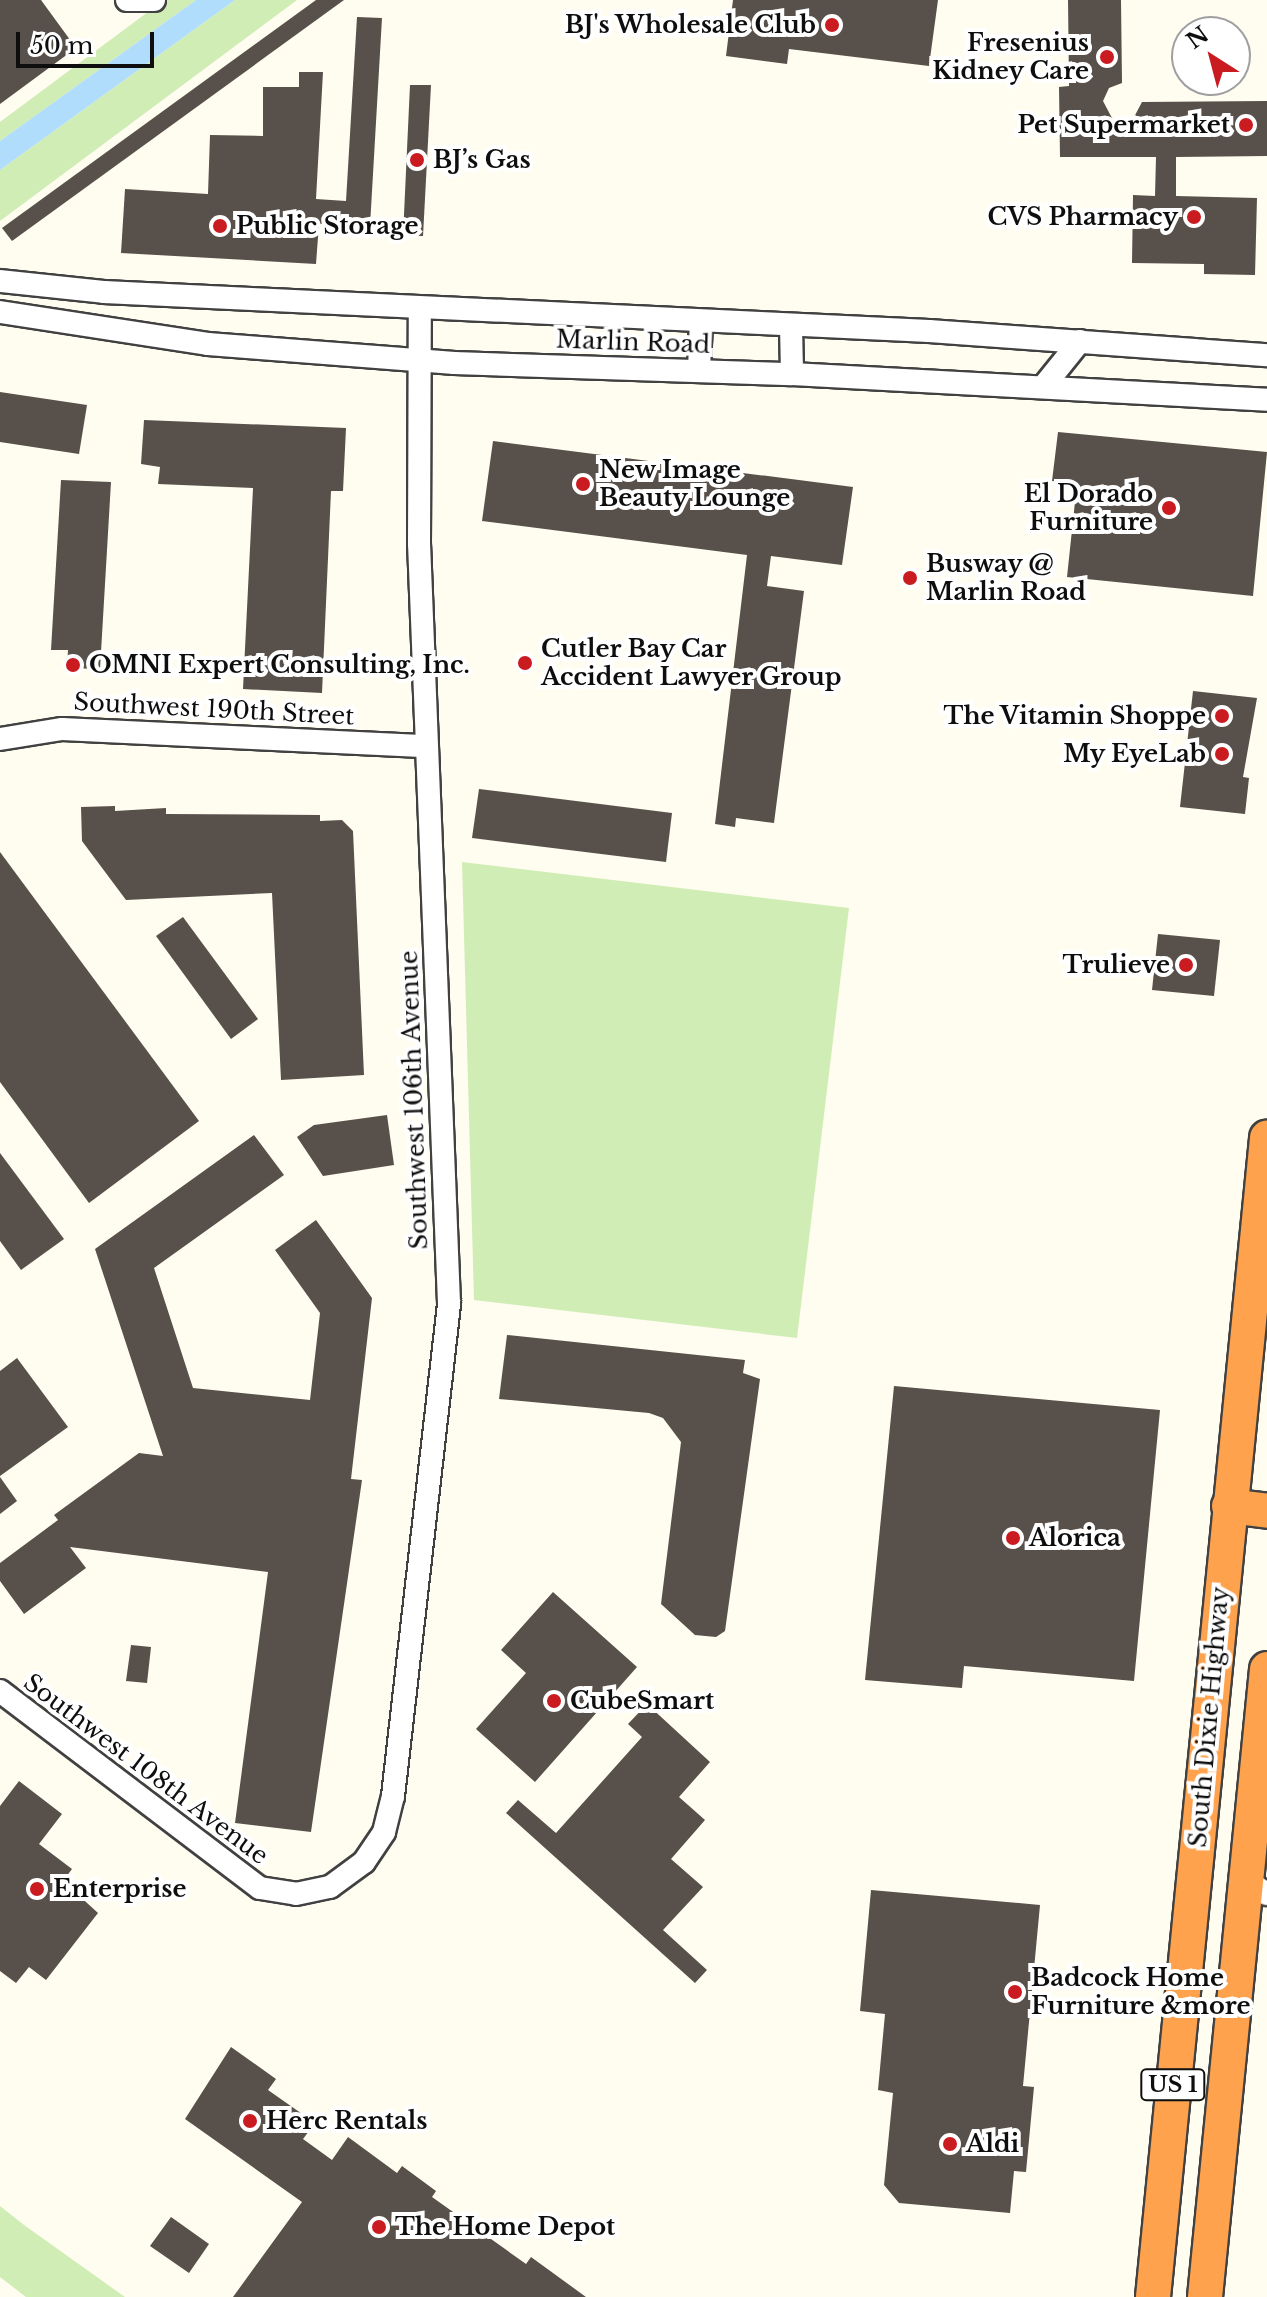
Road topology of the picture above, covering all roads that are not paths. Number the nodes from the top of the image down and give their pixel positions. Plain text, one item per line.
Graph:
1 (0, 281) edge
2 (420, 308) junction
3 (0, 312) edge
4 (701, 321) junction
5 (791, 325) junction
6 (1080, 341) junction
7 (1267, 355) edge
8 (420, 361) junction
9 (699, 370) junction
10 (792, 374) junction
11 (1043, 387) junction
12 (1267, 400) edge
13 (0, 739) edge
14 (427, 746) junction
15 (1267, 1138) edge
16 (1229, 1506) junction
17 (1267, 1511) edge
18 (1267, 1669) edge
19 (0, 1691) edge
20 (1194, 1873) junction
21 (351, 1874) joint
22 (1260, 1883) edge
23 (1153, 2297) edge
24 (1205, 2297) edge

1 - 2 street, Marlin Road
2 - 4 street, Marlin Road
2 - 8 street, Southwest 106th Avenue
3 - 8 street, Marlin Road
4 - 5 street, Marlin Road
4 - 9 street
5 - 6 street, Marlin Road
5 - 10 street
6 - 7 street, Marlin Road
6 - 11 street
8 - 9 street, Marlin Road
8 - 14 street, Southwest 106th Avenue
9 - 10 street, Marlin Road
10 - 11 street, Marlin Road
11 - 12 street, Marlin Road
13 - 14 street, Southwest 190th Street
14 - 21 street, Southwest 106th Avenue
15 - 16 highway, South Dixie Highway / US 1
16 - 17 highway
16 - 20 highway, South Dixie Highway / US 1
18 - 22 highway, US 1
19 - 21 street, Southwest 108th Avenue
20 - 22 highway
20 - 23 highway, South Dixie Highway / US 1
22 - 24 highway, US 1

